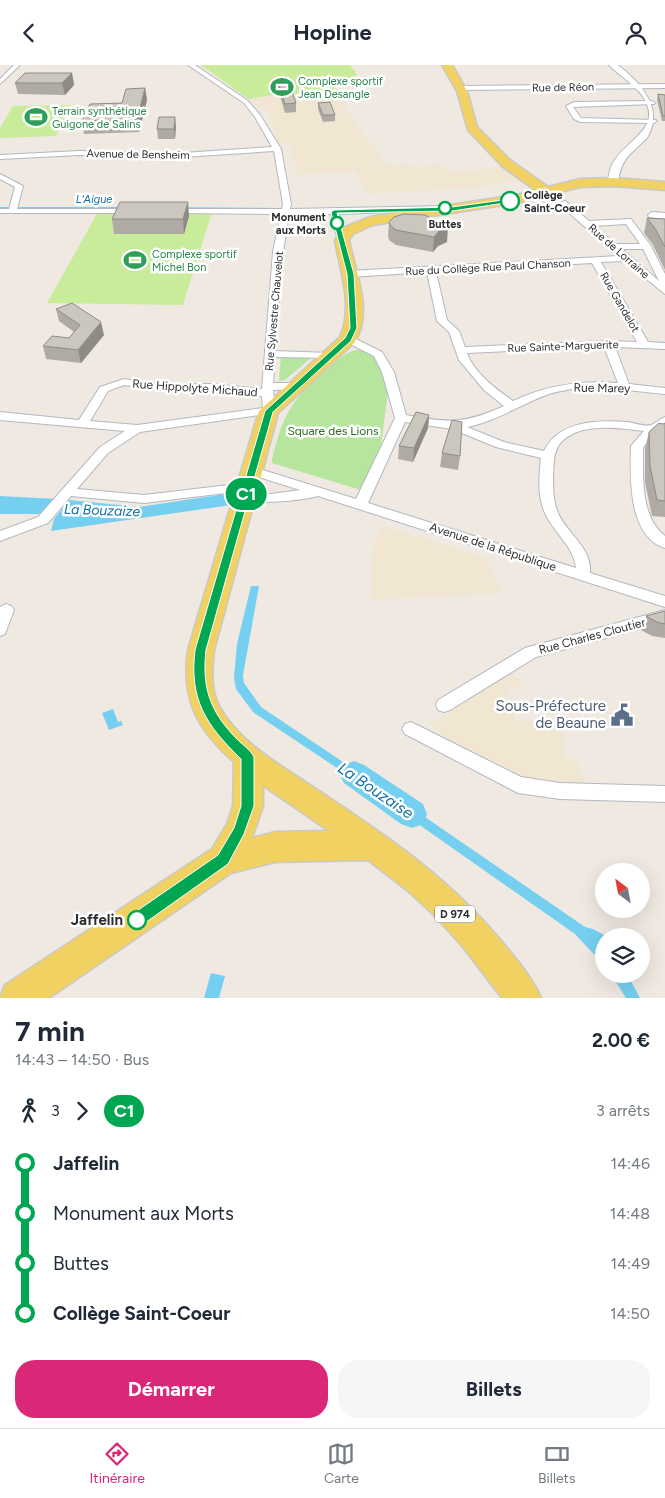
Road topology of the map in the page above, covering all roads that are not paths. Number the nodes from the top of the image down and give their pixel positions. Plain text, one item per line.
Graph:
1 (17, 65) edge
2 (191, 65) edge
3 (447, 65) edge
4 (613, 65) edge
5 (0, 82) edge
6 (665, 86) edge
7 (641, 87) junction
8 (461, 88) junction
9 (652, 103) junction
10 (654, 121) junction
11 (276, 149) junction
12 (0, 157) edge
13 (0, 176) edge
14 (613, 182) junction
15 (665, 186) edge
16 (535, 191) junction
17 (13, 209) junction
18 (452, 209) junction
19 (0, 211) edge
20 (142, 211) edge
21 (160, 211) edge
22 (286, 211) junction
23 (572, 211) junction
24 (334, 212) junction
25 (652, 215) dead end
26 (665, 216) edge
27 (588, 224) junction
28 (344, 232) junction
29 (647, 246) junction
30 (616, 247) junction
31 (625, 257) junction
32 (595, 260) junction
33 (431, 270) junction
34 (350, 274) junction
35 (665, 283) edge
36 (665, 291) edge
37 (348, 339) junction
38 (608, 343) junction
39 (644, 345) junction
40 (664, 348) edge
41 (461, 350) junction
42 (270, 354) junction
43 (330, 356) junction
44 (295, 386) junction
45 (625, 387) junction
46 (267, 390) junction
47 (665, 391) edge
48 (513, 407) junction
49 (269, 411) junction
50 (0, 416) edge
51 (400, 418) junction
52 (665, 421) edge
53 (83, 423) junction
54 (455, 426) junction
55 (136, 429) junction
56 (653, 429) junction
57 (548, 455) junction
58 (253, 471) junction
59 (68, 492) junction
60 (320, 492) junction
61 (237, 493) junction
62 (360, 505) junction
63 (0, 536) edge
64 (665, 543) edge
65 (582, 576) junction
66 (665, 602) edge
67 (6, 609) dead end
68 (665, 616) edge
69 (0, 630) edge
70 (444, 705) dead end
71 (411, 729) dead end
72 (248, 757) junction
73 (665, 794) edge
74 (372, 845) junction
75 (223, 860) junction
76 (31, 994) edge
77 (523, 998) edge

1 - 5 street
2 - 11 street
3 - 8 main road
4 - 7 street
6 - 7 street, Rue de Réon
7 - 8 street, Rue de Réon
7 - 9 street
8 - 16 main road
9 - 10 street
9 - 10 street
10 - 14 street
11 - 12 street, Avenue de Bensheim
11 - 22 street
13 - 17 street
14 - 15 main road
14 - 16 main road
16 - 18 main road
16 - 23 street, Rue de Lorraine
16 - 23 street, Rue de Lorraine
17 - 19 street
17 - 20 street
18 - 24 street
18 - 28 main road
21 - 22 street
22 - 24 street
22 - 42 street, Rue Sylvestre Chauvelot
23 - 27 street, Rue de Lorraine
24 - 28 street
25 - 26 street
27 - 29 street
27 - 30 street, Rue de Lorraine
28 - 34 main road
29 - 30 street
29 - 35 street
30 - 31 street, Rue de Lorraine
31 - 32 street, Rue du Collège Rue Paul Chanson
31 - 36 street, Rue de Lorraine
32 - 33 street, Rue du Collège Rue Paul Chanson
32 - 39 street, Rue Gandelot
33 - 34 street, Rue du Collège Rue Paul Chanson
33 - 41 street
34 - 37 main road
37 - 43 main road
37 - 51 street
38 - 39 street, Rue Sainte-Marguerite
38 - 41 street, Rue Sainte-Marguerite
38 - 45 street
39 - 40 street, Rue Sainte-Marguerite
41 - 48 street
42 - 43 street
42 - 46 street, Rue Sylvestre Chauvelot
43 - 44 main road
44 - 46 street, Rue Hippolyte Michaud
44 - 49 main road
45 - 47 street, Rue Marey
45 - 48 street, Rue Marey
46 - 49 street, Rue Sylvestre Chauvelot
46 - 53 street, Rue Hippolyte Michaud
48 - 54 street, Rue Marey
49 - 55 street
49 - 58 main road, D 974
50 - 53 street
51 - 54 street
51 - 62 street
52 - 56 street
53 - 55 street
54 - 57 street
55 - 59 street
56 - 57 street
56 - 64 street
57 - 65 street
58 - 60 street, Avenue de la République
58 - 61 main road, D 974
59 - 61 street, Avenue de la République
59 - 63 street
60 - 61 street, Avenue de la République
60 - 62 street, Avenue de la République
61 - 72 main road, D 974
62 - 65 street, Avenue de la République
65 - 66 street, Avenue de la République
67 - 69 street
68 - 70 street, Rue Charles Cloutier
71 - 73 street
72 - 74 main road, D 974
72 - 75 main road
74 - 75 main road
74 - 77 main road, D 974
75 - 76 main road

